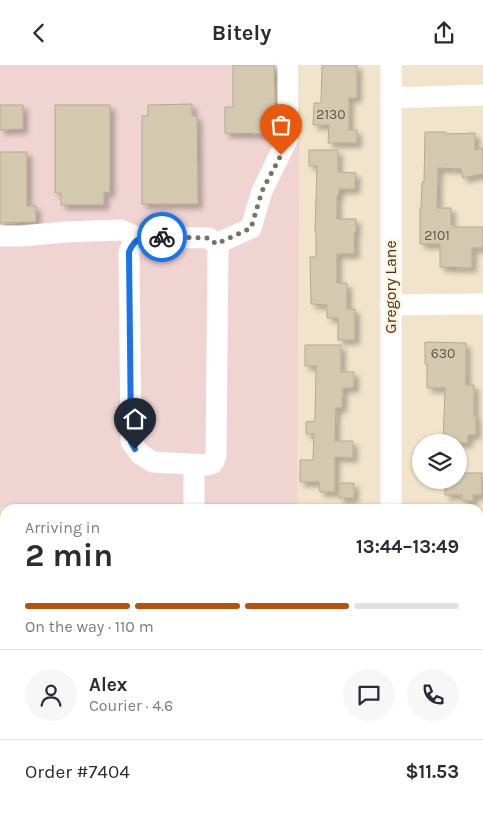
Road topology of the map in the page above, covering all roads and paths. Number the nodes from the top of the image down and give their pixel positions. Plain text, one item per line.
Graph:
1 (288, 65) edge
2 (391, 65) edge
3 (483, 95) edge
4 (391, 98) junction
5 (0, 236) edge
6 (139, 238) junction
7 (216, 244) junction
8 (483, 304) edge
9 (390, 305) junction
10 (194, 465) junction
11 (194, 504) edge
12 (391, 504) edge

1 - 7 street
2 - 4 street, Gregory Lane
3 - 4 street
4 - 9 street, Gregory Lane
5 - 6 street
6 - 7 street
6 - 10 street
7 - 10 street
8 - 9 street
9 - 12 street, Gregory Lane
10 - 11 street

